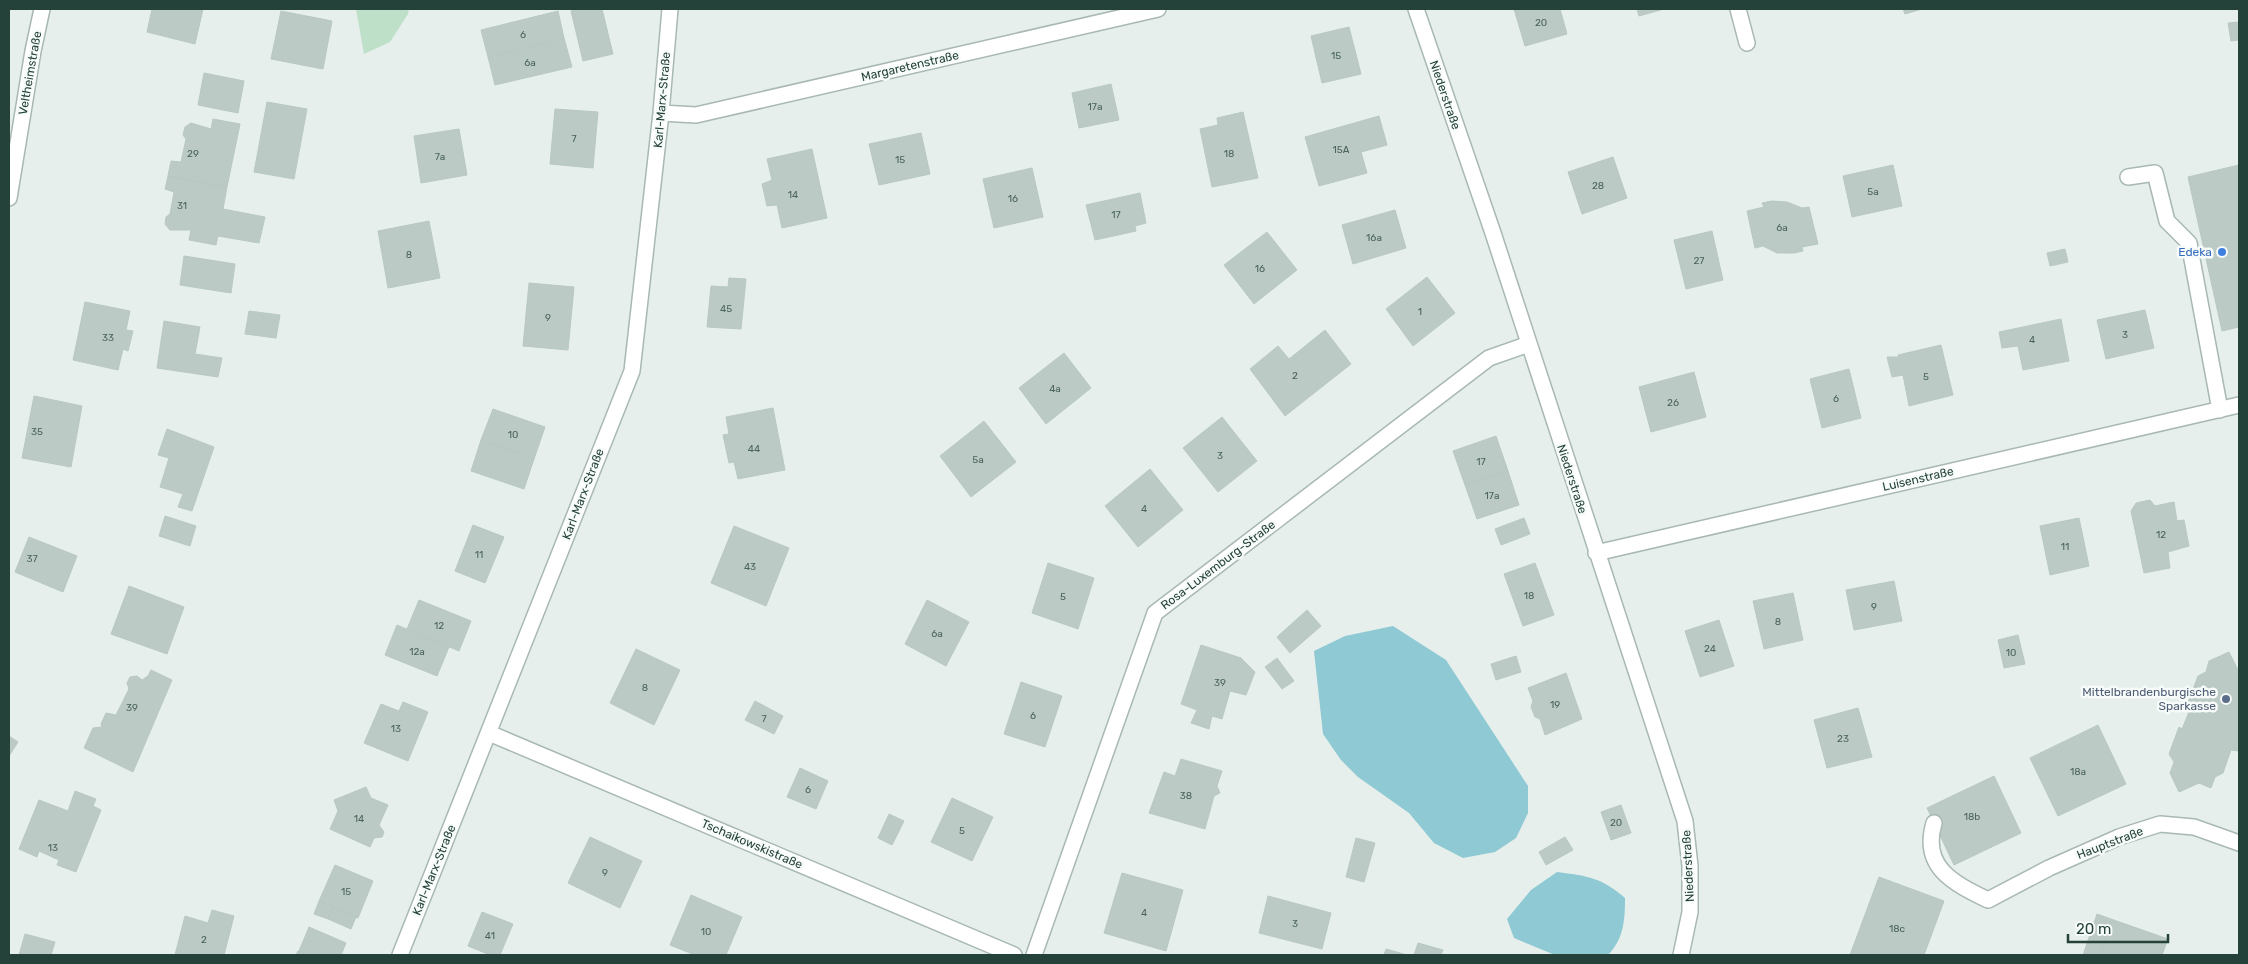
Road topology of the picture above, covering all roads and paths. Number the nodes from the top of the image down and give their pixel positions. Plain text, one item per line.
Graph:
1 (42, 9) edge
2 (670, 9) edge
3 (1158, 9) edge
4 (1416, 9) edge
5 (1738, 9) edge
6 (1747, 43) dead end
7 (661, 113) junction
8 (2128, 177) dead end
9 (9, 198) edge
10 (1529, 344) junction
11 (2239, 405) edge
12 (2220, 410) junction
13 (1596, 553) junction
14 (489, 733) junction
15 (1934, 823) dead end
16 (2239, 843) edge
17 (400, 955) edge
18 (1014, 955) edge
19 (1034, 955) edge
20 (1681, 955) edge

1 - 9 street, Veltheimstraße
2 - 7 street, Karl-Marx-Straße
3 - 7 street, Margaretenstraße
4 - 10 street, Niederstraße
5 - 6 street
7 - 14 street, Karl-Marx-Straße
8 - 12 street
10 - 13 street, Niederstraße
10 - 19 street, Rosa-Luxemburg-Straße
11 - 12 street, Luisenstraße
12 - 13 street, Luisenstraße
13 - 20 street, Niederstraße
14 - 17 street, Karl-Marx-Straße
14 - 18 street, Tschaikowskistraße
15 - 16 street, Hauptstraße

